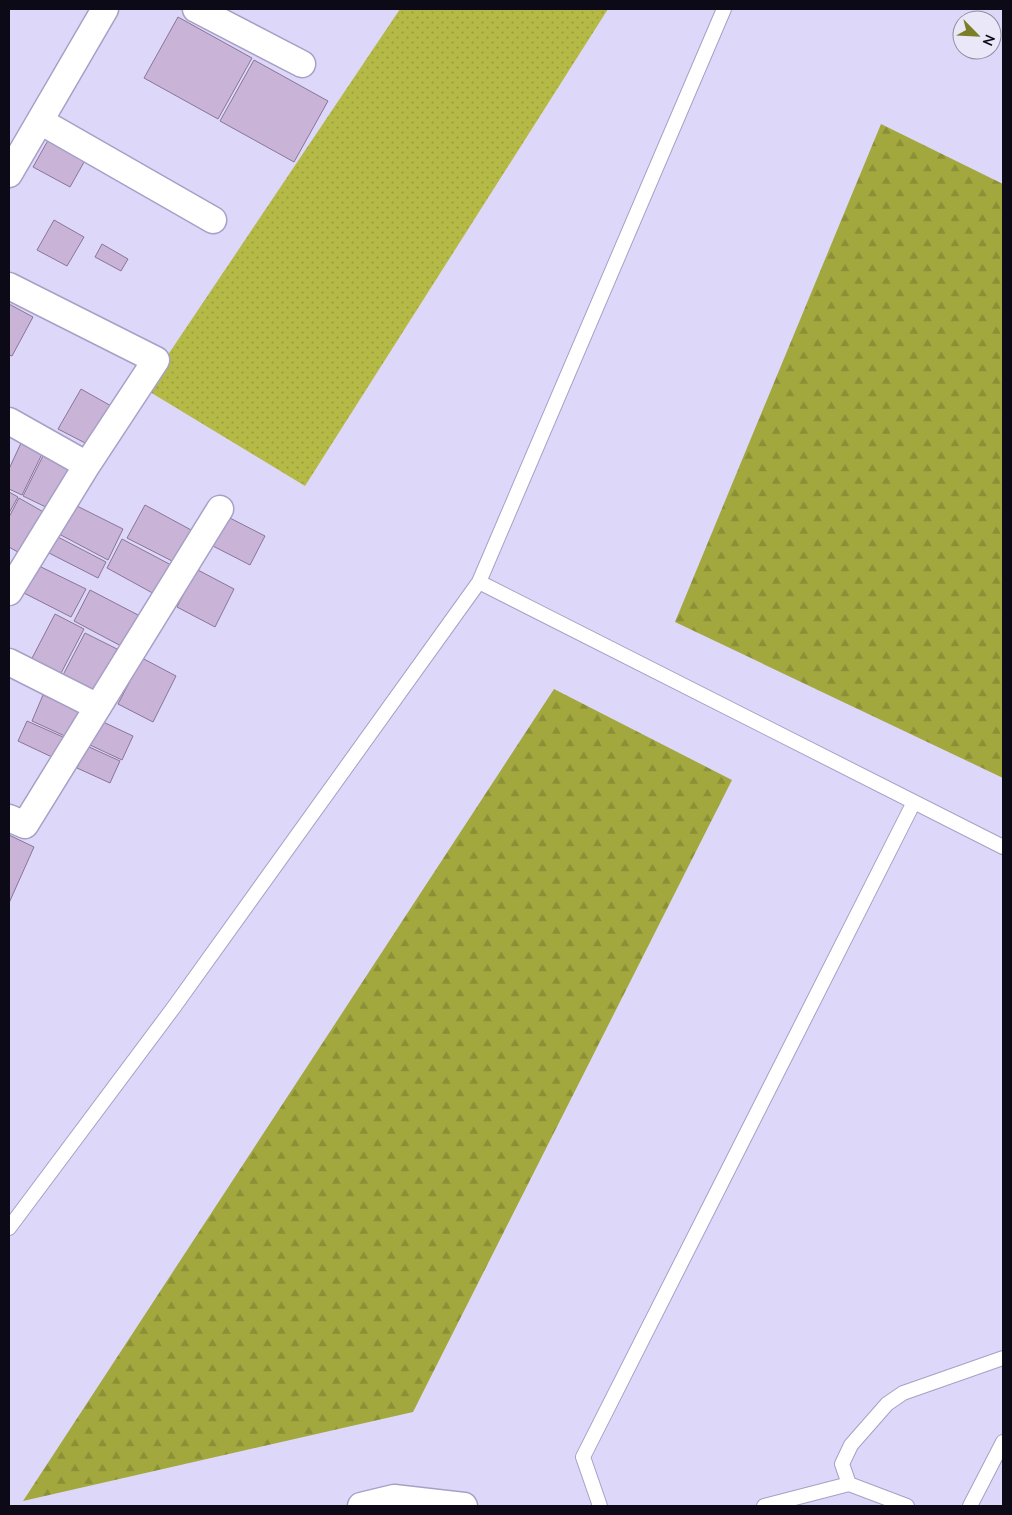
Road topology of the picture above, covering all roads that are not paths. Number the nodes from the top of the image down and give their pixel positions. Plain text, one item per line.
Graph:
1 (105, 9) edge
2 (196, 9) edge
3 (724, 9) edge
4 (302, 64) dead end
5 (40, 121) junction
6 (9, 174) edge
7 (213, 220) dead end
8 (9, 286) edge
9 (9, 421) edge
10 (87, 465) junction
11 (220, 509) dead end
12 (12, 577) edge
13 (479, 582) junction
14 (9, 662) edge
15 (98, 707) junction
16 (914, 802) junction
17 (9, 818) edge
18 (1003, 847) edge
19 (9, 1228) edge
20 (1003, 1358) edge
21 (1003, 1442) edge
22 (849, 1484) junction
23 (361, 1506) edge
24 (464, 1506) edge
25 (600, 1506) edge
26 (764, 1506) edge
27 (907, 1506) edge
28 (970, 1506) edge

1 - 5 street
2 - 4 street
3 - 13 lane
5 - 6 street
5 - 7 street
8 - 10 street
9 - 10 street
10 - 12 street
11 - 15 street
13 - 16 lane
13 - 19 lane
14 - 15 street
15 - 17 street
16 - 18 lane
16 - 25 lane
20 - 22 lane
21 - 28 lane
22 - 26 lane
22 - 27 lane
23 - 24 street

